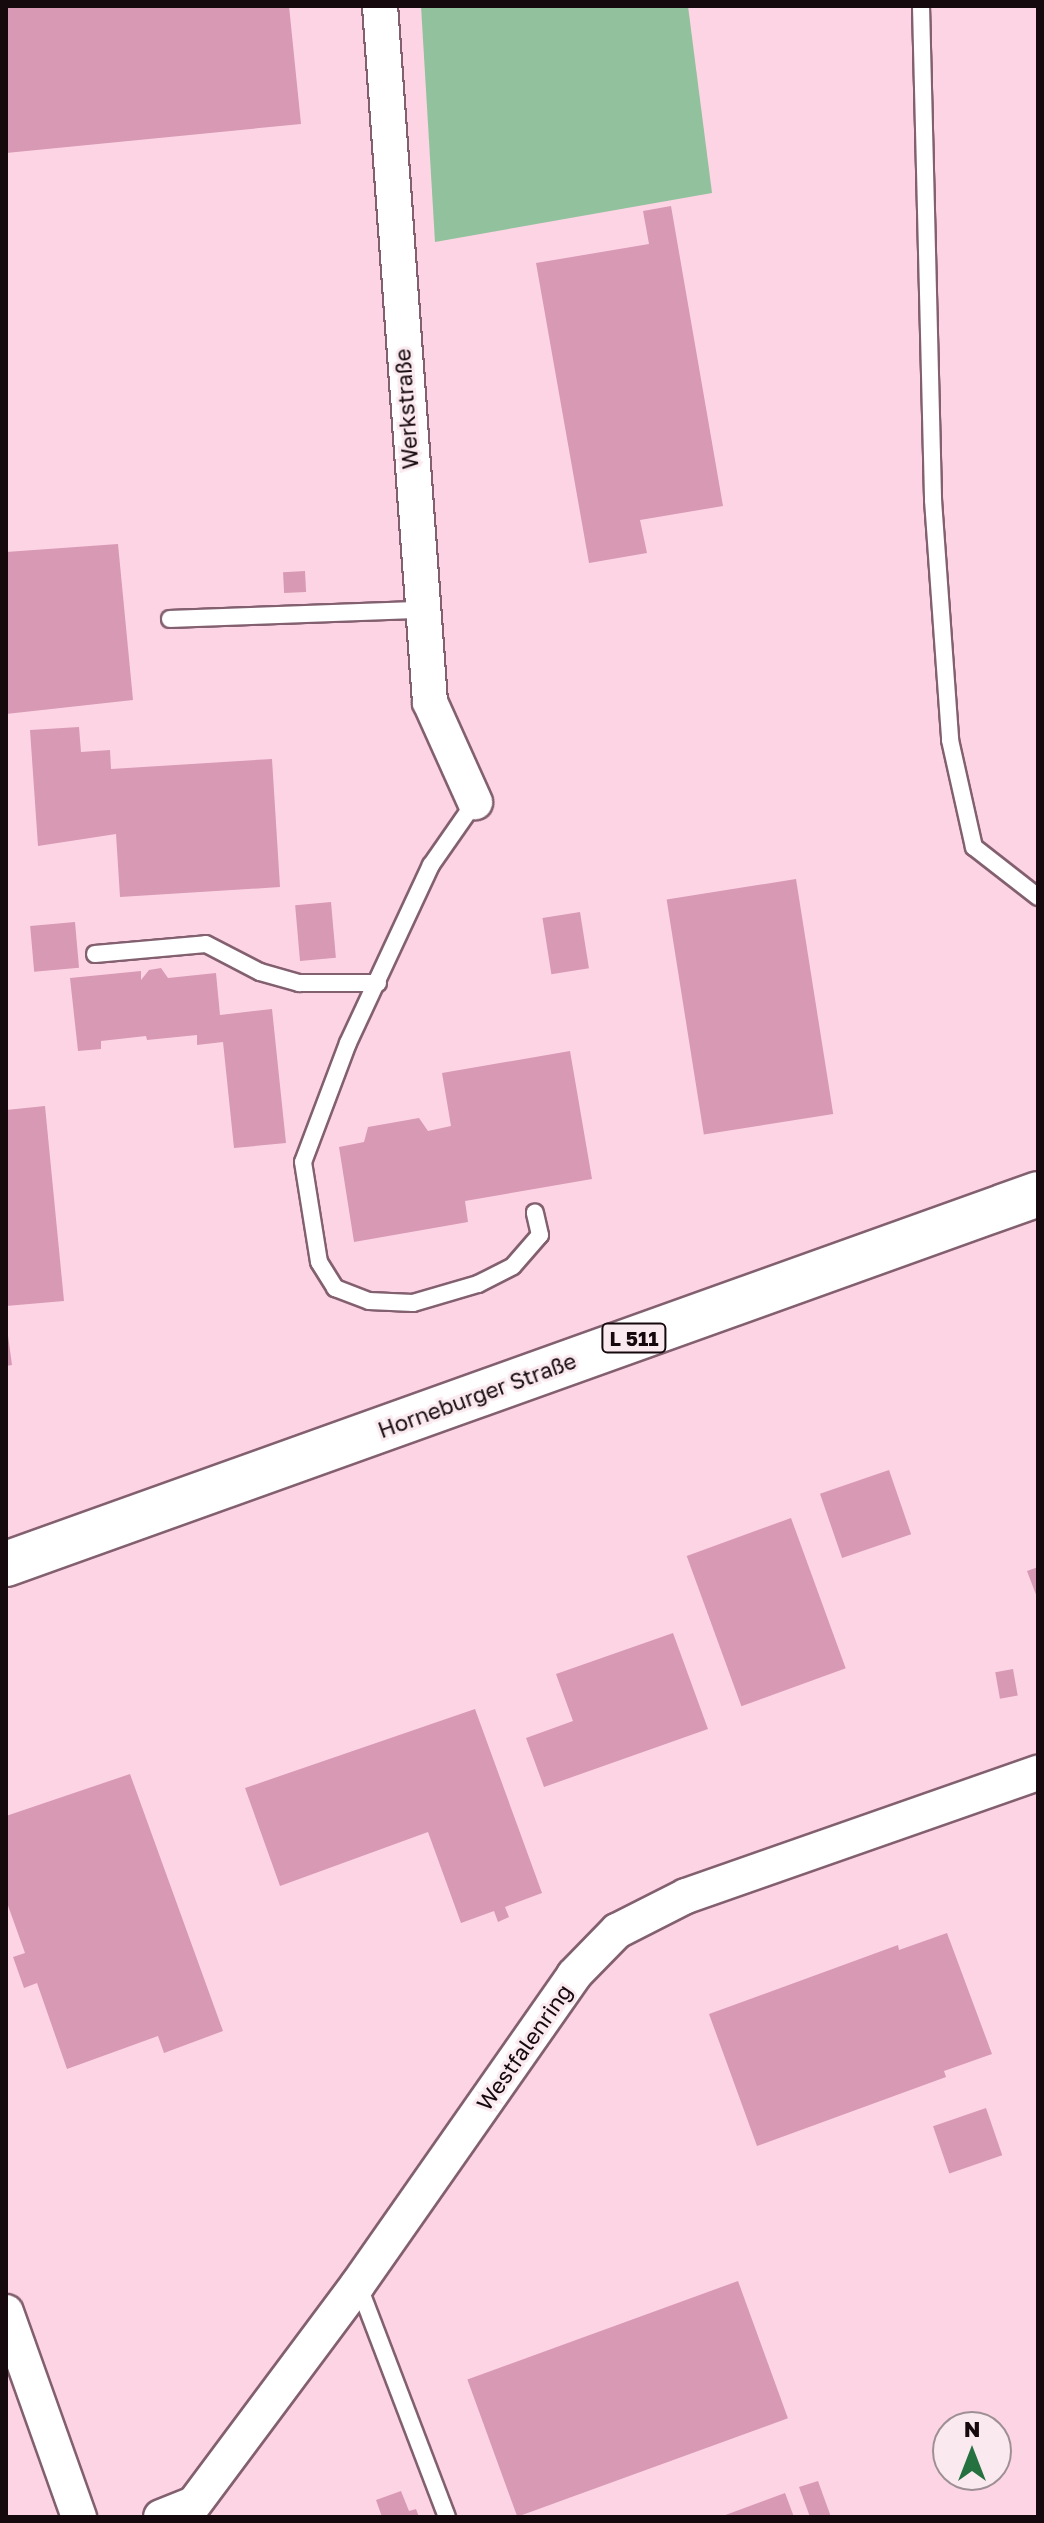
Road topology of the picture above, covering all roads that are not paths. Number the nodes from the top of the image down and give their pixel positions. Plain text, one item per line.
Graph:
1 (380, 6) edge
2 (921, 6) edge
3 (421, 610) junction
4 (170, 619) dead end
5 (475, 802) joint
6 (1038, 897) edge
7 (95, 954) dead end
8 (378, 983) junction
9 (1038, 1194) edge
10 (535, 1213) dead end
11 (6, 1564) edge
12 (1038, 1773) edge
13 (358, 2284) junction
14 (6, 2312) edge
15 (79, 2517) edge
16 (161, 2517) edge
17 (447, 2517) edge

1 - 3 street, Werkstraße
2 - 6 lane
3 - 4 lane
3 - 5 street, Werkstraße
5 - 8 lane
7 - 8 lane
8 - 10 lane
9 - 11 main road, Horneburger Straße / L 511
12 - 13 street, Westfalenring
13 - 16 street, Westfalenring
13 - 17 lane
14 - 15 street

